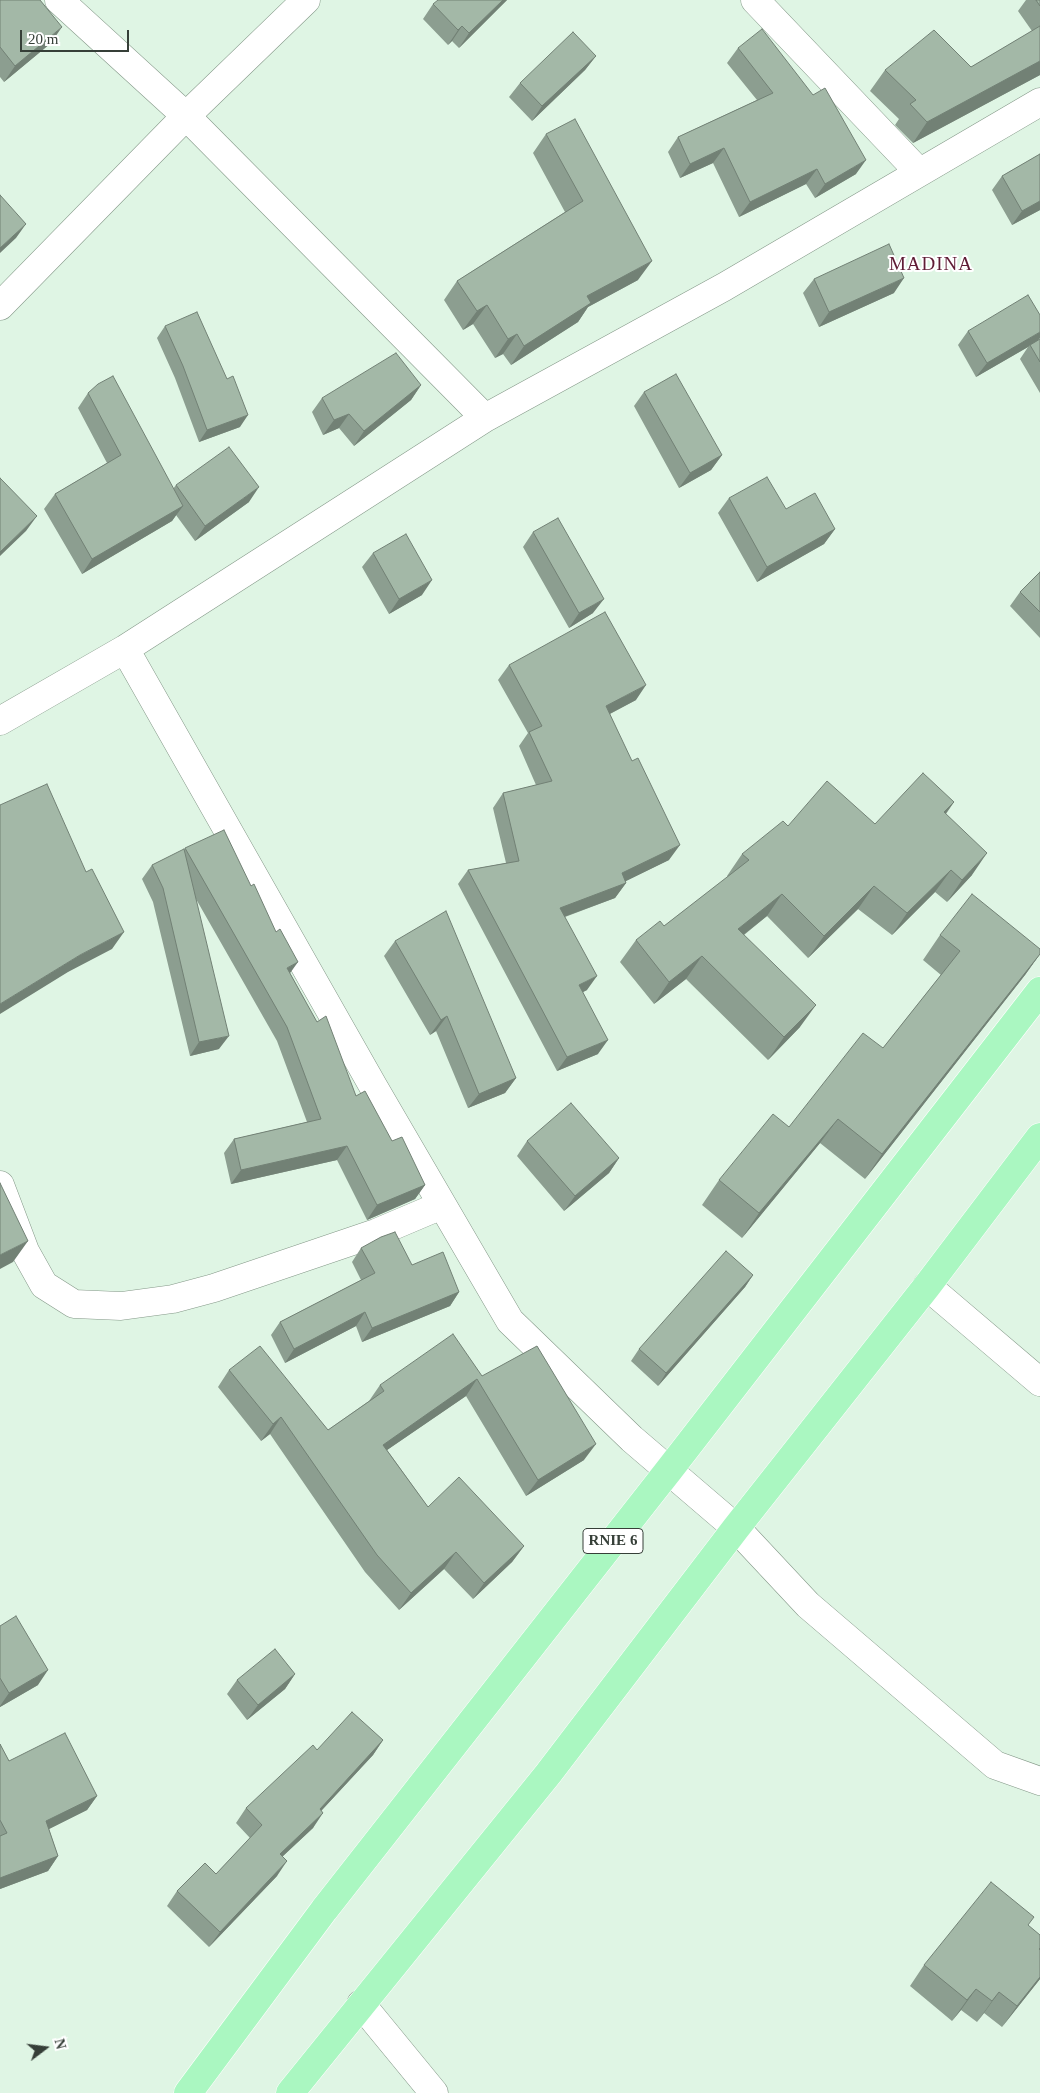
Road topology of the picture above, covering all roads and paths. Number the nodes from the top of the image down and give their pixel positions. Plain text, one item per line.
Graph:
1 (59, 0) edge
2 (306, 0) edge
3 (755, 0) edge
4 (1040, 102) edge
5 (186, 116) junction
6 (919, 172) junction
7 (0, 306) edge
8 (486, 418) junction
9 (125, 650) junction
10 (0, 720) edge
11 (1040, 991) edge
12 (1040, 1137) edge
13 (0, 1185) edge
14 (442, 1205) junction
15 (927, 1286) junction
16 (1040, 1382) edge
17 (669, 1470) junction
18 (736, 1528) junction
19 (1040, 1781) edge
20 (361, 2004) junction
21 (188, 2093) edge
22 (290, 2093) edge
23 (434, 2093) edge

1 - 5 street
2 - 5 street
3 - 6 street
4 - 6 street
5 - 7 street
5 - 8 street
6 - 8 street
8 - 9 street
9 - 10 street
9 - 14 street
11 - 17 main road, RNIE 6
12 - 15 main road
13 - 14 street
14 - 17 street
15 - 16 street
15 - 18 main road
17 - 18 street
17 - 21 main road, RNIE 6
18 - 19 street
18 - 20 main road
20 - 22 main road
20 - 23 street

